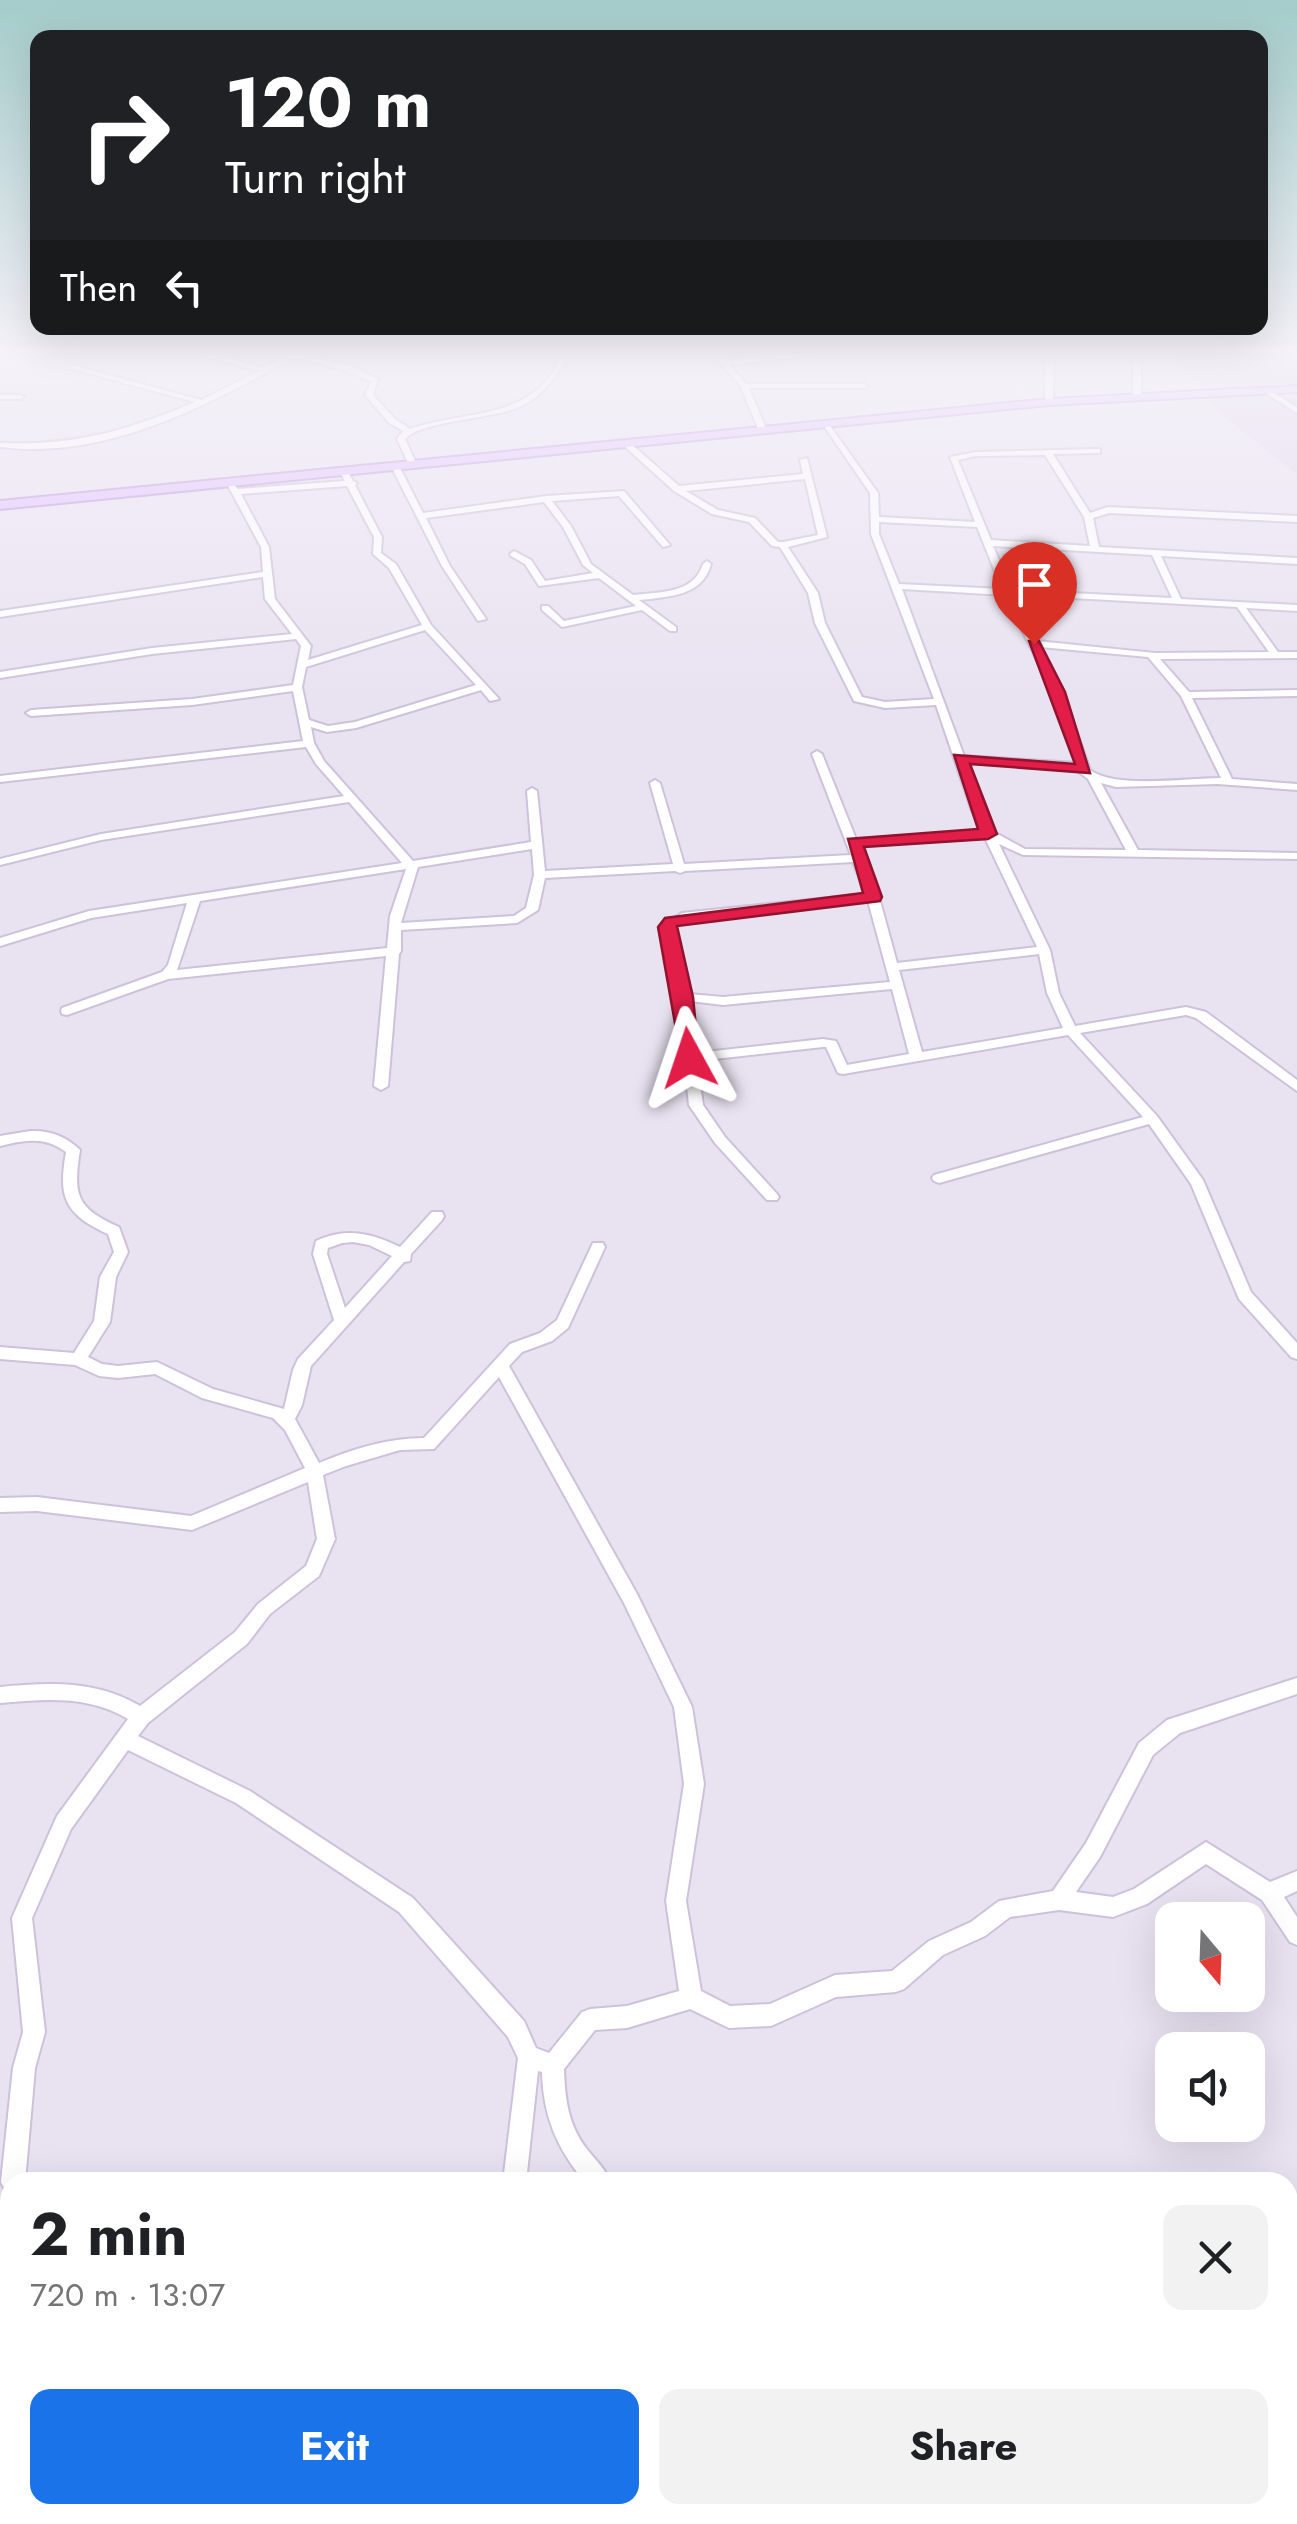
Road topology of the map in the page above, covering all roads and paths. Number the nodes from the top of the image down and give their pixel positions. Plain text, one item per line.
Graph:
1 (395, 466) joint
2 (651, 466) edge
3 (806, 466) edge
4 (855, 466) edge
5 (956, 466) edge
6 (1056, 466) edge
7 (809, 476) junction
8 (348, 477) junction
9 (234, 487) junction
10 (677, 489) junction
11 (546, 499) junction
12 (0, 504) edge
13 (1081, 507) junction
14 (1116, 509) junction
15 (424, 516) junction
16 (1088, 517) junction
17 (874, 519) junction
18 (1297, 519) edge
19 (980, 525) junction
20 (990, 543) junction
21 (666, 545) dead end
22 (784, 545) junction
23 (1095, 550) junction
24 (1155, 553) junction
25 (514, 554) dead end
26 (1297, 561) edge
27 (707, 564) dead end
28 (267, 574) junction
29 (600, 575) junction
30 (895, 586) junction
31 (1008, 592) junction
32 (631, 598) junction
33 (1177, 600) junction
34 (1238, 603) junction
35 (545, 608) dead end
36 (641, 608) junction
37 (1297, 608) edge
38 (0, 614) edge
39 (481, 619) dead end
40 (427, 626) junction
41 (673, 630) dead end
42 (296, 636) junction
43 (1034, 644) junction
44 (1274, 653) junction
45 (1297, 655) edge
46 (1154, 656) junction
47 (305, 664) junction
48 (0, 674) edge
49 (481, 686) junction
50 (298, 687) junction
51 (1297, 693) edge
52 (1186, 695) junction
53 (494, 699) dead end
54 (940, 702) junction
55 (31, 712) dead end
56 (306, 722) junction
57 (309, 743) junction
58 (817, 754) dead end
59 (960, 759) junction
60 (1089, 773) junction
61 (0, 779) edge
62 (1228, 782) junction
63 (655, 783) dead end
64 (1297, 787) edge
65 (532, 791) dead end
66 (352, 798) junction
67 (988, 834) junction
68 (854, 843) junction
69 (538, 845) junction
70 (1133, 852) junction
71 (1297, 856) edge
72 (860, 858) junction
73 (0, 862) edge
74 (412, 867) junction
75 (680, 870) junction
76 (540, 875) junction
77 (874, 897) junction
78 (195, 898) junction
79 (395, 927) junction
80 (0, 942) edge
81 (1044, 950) junction
82 (394, 952) junction
83 (891, 967) junction
84 (166, 975) junction
85 (897, 985) junction
86 (683, 997) junction
87 (67, 1011) dead end
88 (1070, 1030) junction
89 (689, 1058) junction
90 (917, 1058) junction
91 (381, 1086) dead end
92 (1297, 1087) edge
93 (1152, 1120) junction
94 (0, 1141) edge
95 (939, 1178) dead end
96 (772, 1197) dead end
97 (438, 1216) dead end
98 (598, 1247) dead end
99 (404, 1256) junction
100 (342, 1322) junction
101 (1297, 1352) edge
102 (0, 1353) edge
103 (78, 1358) junction
104 (501, 1366) junction
105 (286, 1419) junction
106 (314, 1470) junction
107 (0, 1505) edge
108 (1297, 1686) edge
109 (0, 1695) edge
110 (141, 1717) junction
111 (124, 1740) junction
112 (1297, 1881) edge
113 (1269, 1892) junction
114 (1059, 1900) junction
115 (1297, 1935) edge
116 (691, 1998) junction
117 (528, 2057) junction
118 (552, 2065) junction
119 (14, 2172) edge
120 (515, 2172) edge
121 (591, 2172) edge

1 - 8 main road
1 - 15 street
2 - 10 street
3 - 7 street
4 - 17 street
5 - 19 street
6 - 13 street
7 - 10 street
7 - 22 street
8 - 9 main road
8 - 40 street
9 - 12 main road
9 - 28 street
10 - 22 street
11 - 15 street
11 - 21 street
11 - 29 street
13 - 14 street
13 - 16 street
14 - 16 street
14 - 18 street
15 - 39 street
16 - 23 street
17 - 19 street
17 - 30 street
19 - 20 street
20 - 23 street
20 - 31 street
22 - 54 street
23 - 24 street
24 - 26 street
24 - 33 street
25 - 29 street
27 - 32 street
28 - 38 street
28 - 42 street
29 - 32 street
30 - 31 street
30 - 54 street
31 - 33 street
31 - 43 street
32 - 36 street
33 - 34 street
34 - 37 street
34 - 44 street
35 - 36 street
36 - 41 street
40 - 47 street
40 - 49 street
42 - 47 street
42 - 48 street
43 - 46 street
43 - 60 street
44 - 45 street
44 - 46 street
46 - 52 street
47 - 50 street
49 - 53 street
49 - 56 street
50 - 55 street
50 - 56 street
51 - 52 street
52 - 62 street
54 - 59 street
56 - 57 street
57 - 61 street
57 - 66 street
58 - 68 street
59 - 60 street
59 - 67 street
60 - 62 street
60 - 70 street
62 - 64 street
63 - 75 street
65 - 69 street
66 - 73 street
66 - 74 street
67 - 68 street
67 - 70 street
67 - 81 street
68 - 72 street
69 - 74 street
69 - 76 street
70 - 71 street
72 - 75 street
72 - 77 street
74 - 78 street
74 - 79 street
75 - 76 street
76 - 79 street
77 - 83 street
77 - 86 street
78 - 80 street
78 - 84 street
79 - 82 street
81 - 83 street
81 - 88 street
82 - 84 street
82 - 91 street
83 - 85 street
84 - 87 street
85 - 86 street
85 - 90 street
86 - 89 street
88 - 90 street
88 - 92 street
88 - 93 street
89 - 90 street
89 - 96 street
93 - 95 street
93 - 101 street
94 - 103 street
97 - 99 street
98 - 104 street
99 - 100 street
99 - 100 street
100 - 105 street
102 - 103 street
103 - 105 street
104 - 106 street
104 - 116 street
105 - 106 street
106 - 107 street
106 - 110 street
108 - 114 street
109 - 110 street
110 - 111 street
111 - 117 street
111 - 119 street
112 - 113 street
113 - 114 street
113 - 115 street
114 - 116 street
116 - 118 street
117 - 118 street
117 - 120 street
118 - 121 street

